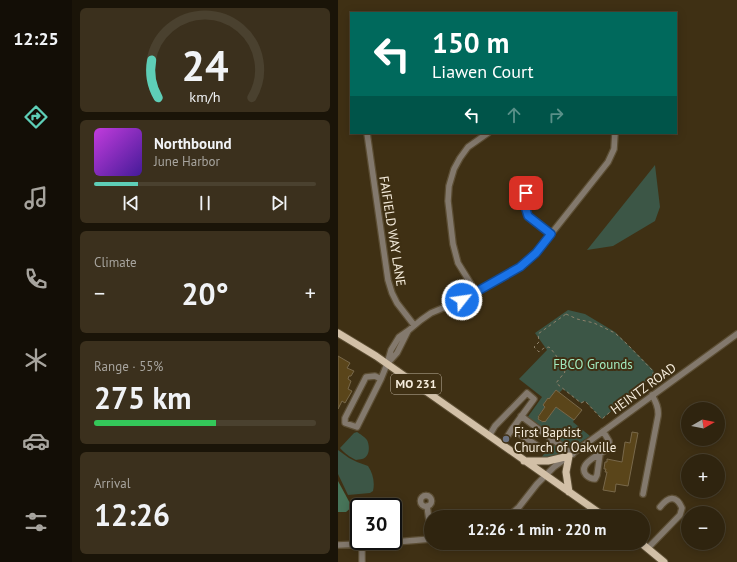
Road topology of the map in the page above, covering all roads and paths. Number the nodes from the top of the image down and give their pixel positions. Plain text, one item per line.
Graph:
1 (367, 134) edge
2 (487, 134) edge
3 (616, 134) edge
4 (524, 203) dead end
5 (551, 234) junction
6 (476, 292) junction
7 (414, 325) junction
8 (338, 332) edge
9 (737, 334) edge
10 (387, 364) junction
11 (381, 379) junction
12 (560, 386) joint
13 (652, 395) junction
14 (521, 416) junction
15 (512, 429) junction
16 (602, 431) junction
17 (489, 436) junction
18 (552, 439) junction
19 (502, 445) junction
20 (600, 454) dead end
21 (571, 455) junction
22 (524, 461) junction
23 (545, 475) junction
24 (569, 492) junction
25 (643, 494) dead end
26 (427, 506) dead end
27 (660, 507) dead end
28 (428, 510) edge
29 (516, 510) edge
30 (595, 510) edge
31 (424, 540) edge
32 (402, 542) edge
33 (338, 544) edge
34 (350, 544) edge
35 (650, 546) edge
36 (362, 550) edge
37 (650, 550) edge
38 (362, 562) edge
39 (664, 562) edge

1 - 7 street, FAIFIELD WAY LANE
2 - 6 street
3 - 5 street
4 - 5 street
5 - 6 street
6 - 7 street
7 - 10 street
8 - 10 main road, MO 231
9 - 13 street, HEINTZ ROAD
10 - 11 street
10 - 17 main road, MO 231
11 - 11 street
12 - 12 path
13 - 16 street, HEINTZ ROAD
13 - 25 street
14 - 15 street
14 - 17 street
14 - 18 street
15 - 18 street
15 - 19 street
16 - 20 street
16 - 21 street, HEINTZ ROAD
17 - 19 main road, MO 231
18 - 21 street
19 - 22 main road, MO 231
21 - 22 main road
21 - 23 street, HEINTZ ROAD
21 - 24 main road
22 - 23 main road, MO 231
23 - 24 main road, MO 231
23 - 29 street, HEINTZ ROAD
24 - 30 main road, MO 231
26 - 28 street
27 - 35 street
31 - 32 street
33 - 34 street
36 - 38 street
37 - 39 main road

